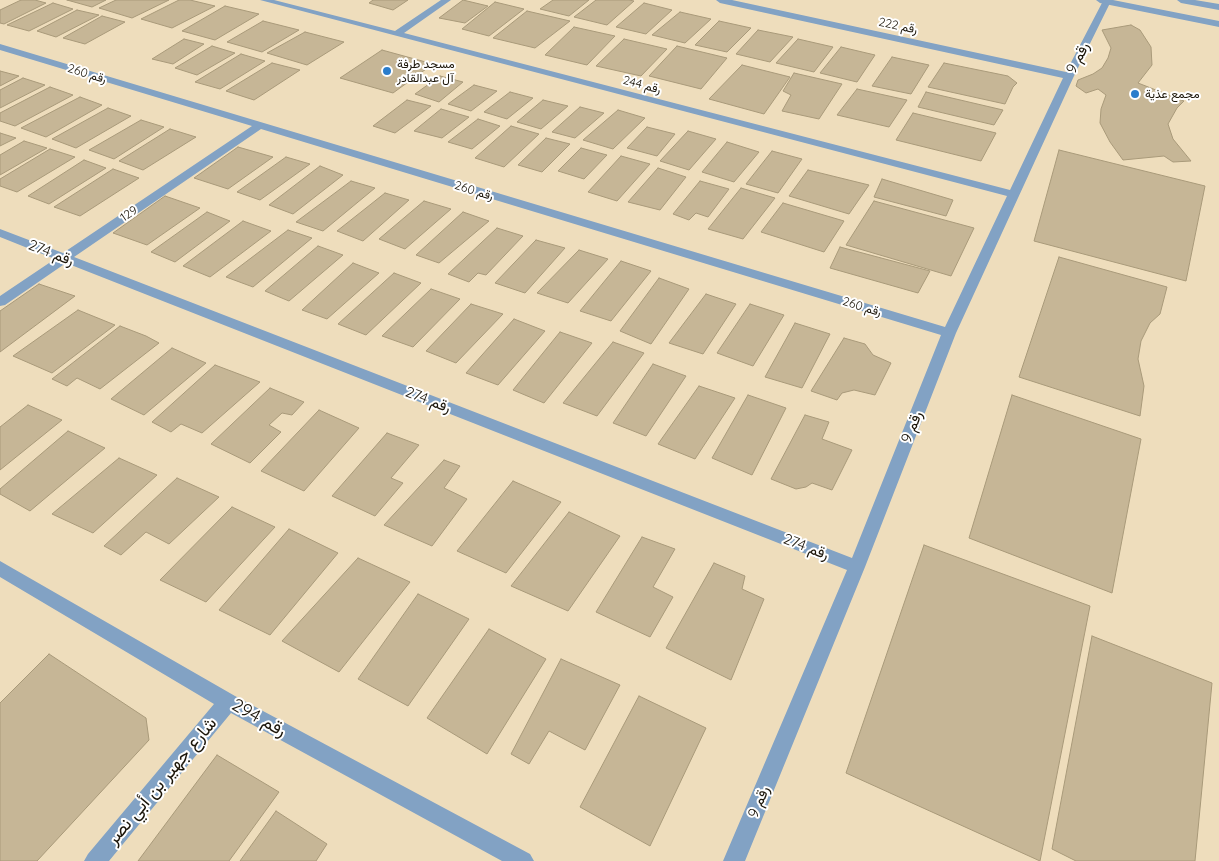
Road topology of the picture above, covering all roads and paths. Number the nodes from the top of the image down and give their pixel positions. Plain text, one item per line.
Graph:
1 (264, 0) edge
2 (447, 0) edge
3 (720, 0) edge
4 (1181, 0) edge
5 (1104, 1) edge
6 (1219, 7) edge
7 (1219, 24) edge
8 (397, 34) junction
9 (0, 48) edge
10 (1069, 76) junction
11 (259, 126) junction
12 (1014, 194) junction
13 (0, 232) edge
14 (65, 258) junction
15 (0, 302) edge
16 (949, 333) junction
17 (857, 567) junction
18 (0, 568) edge
19 (228, 702) junction
20 (95, 861) edge
21 (523, 861) edge
22 (734, 861) edge

1 - 8 street, رقم 244
2 - 8 street
3 - 10 street, رقم 222
4 - 6 street
5 - 7 street
5 - 10 street, رقم 9
8 - 12 street, رقم 244
9 - 11 street, رقم 260
10 - 12 street, رقم 9
11 - 14 street, 129
11 - 16 street, رقم 260
12 - 16 street, رقم 9
13 - 14 street, رقم 274
14 - 15 street, 129
14 - 17 street, رقم 274
16 - 17 street, رقم 9
17 - 22 street, رقم 9
18 - 19 street, رقم 294
19 - 20 street, شارع جهير بن أبي نصر
19 - 21 street, رقم 294

